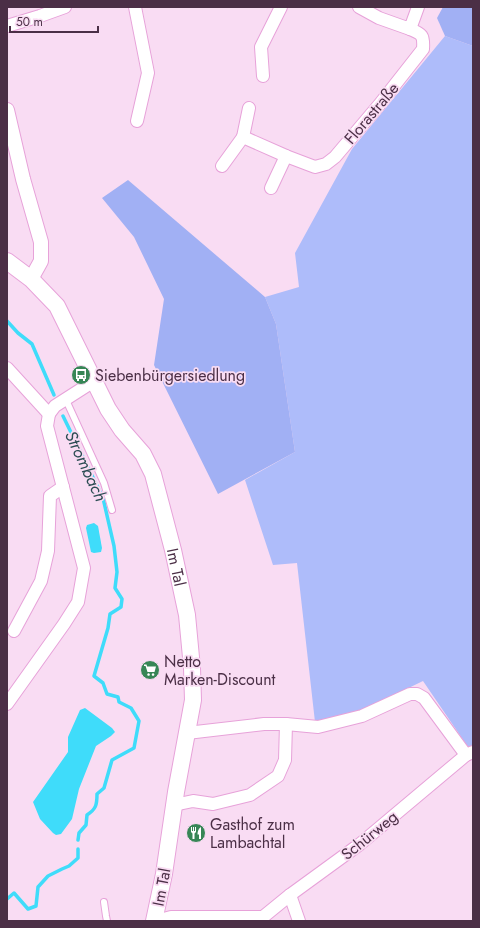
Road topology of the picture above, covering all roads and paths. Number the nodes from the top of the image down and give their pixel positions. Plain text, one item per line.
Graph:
1 (65, 7) edge
2 (135, 7) edge
3 (281, 7) edge
4 (359, 7) edge
5 (418, 7) edge
6 (7, 26) edge
7 (410, 29) junction
8 (263, 76) dead end
9 (249, 108) dead end
10 (7, 110) edge
11 (137, 121) dead end
12 (242, 137) junction
13 (286, 156) junction
14 (222, 166) dead end
15 (271, 188) dead end
16 (7, 262) edge
17 (31, 279) junction
18 (7, 368) edge
19 (94, 382) junction
20 (66, 400) junction
21 (49, 414) junction
22 (63, 487) junction
23 (112, 510) dead end
24 (14, 631) dead end
25 (7, 704) edge
26 (286, 724) junction
27 (187, 733) junction
28 (469, 753) edge
29 (174, 805) junction
30 (290, 895) junction
31 (104, 902) dead end
32 (261, 919) edge
33 (107, 921) edge
34 (155, 921) edge
35 (299, 921) edge

1 - 6 street
2 - 11 street
3 - 8 street
4 - 7 street, Florastraße
5 - 7 street
7 - 13 street, Florastraße
9 - 12 street
10 - 17 street
12 - 13 street, Florastraße
12 - 14 street
13 - 15 street
16 - 17 main road, Im Tal
17 - 19 main road, Im Tal
18 - 21 street
19 - 20 street
19 - 27 main road, Im Tal
20 - 21 street
20 - 23 lane
21 - 22 street
22 - 24 street
22 - 25 street
26 - 27 street
26 - 28 street
26 - 29 street
27 - 29 main road, Im Tal
28 - 30 street, Schürweg
29 - 34 main road, Im Tal
30 - 32 street, Schürweg
30 - 35 street
31 - 33 lane
32 - 34 street, Schürweg

